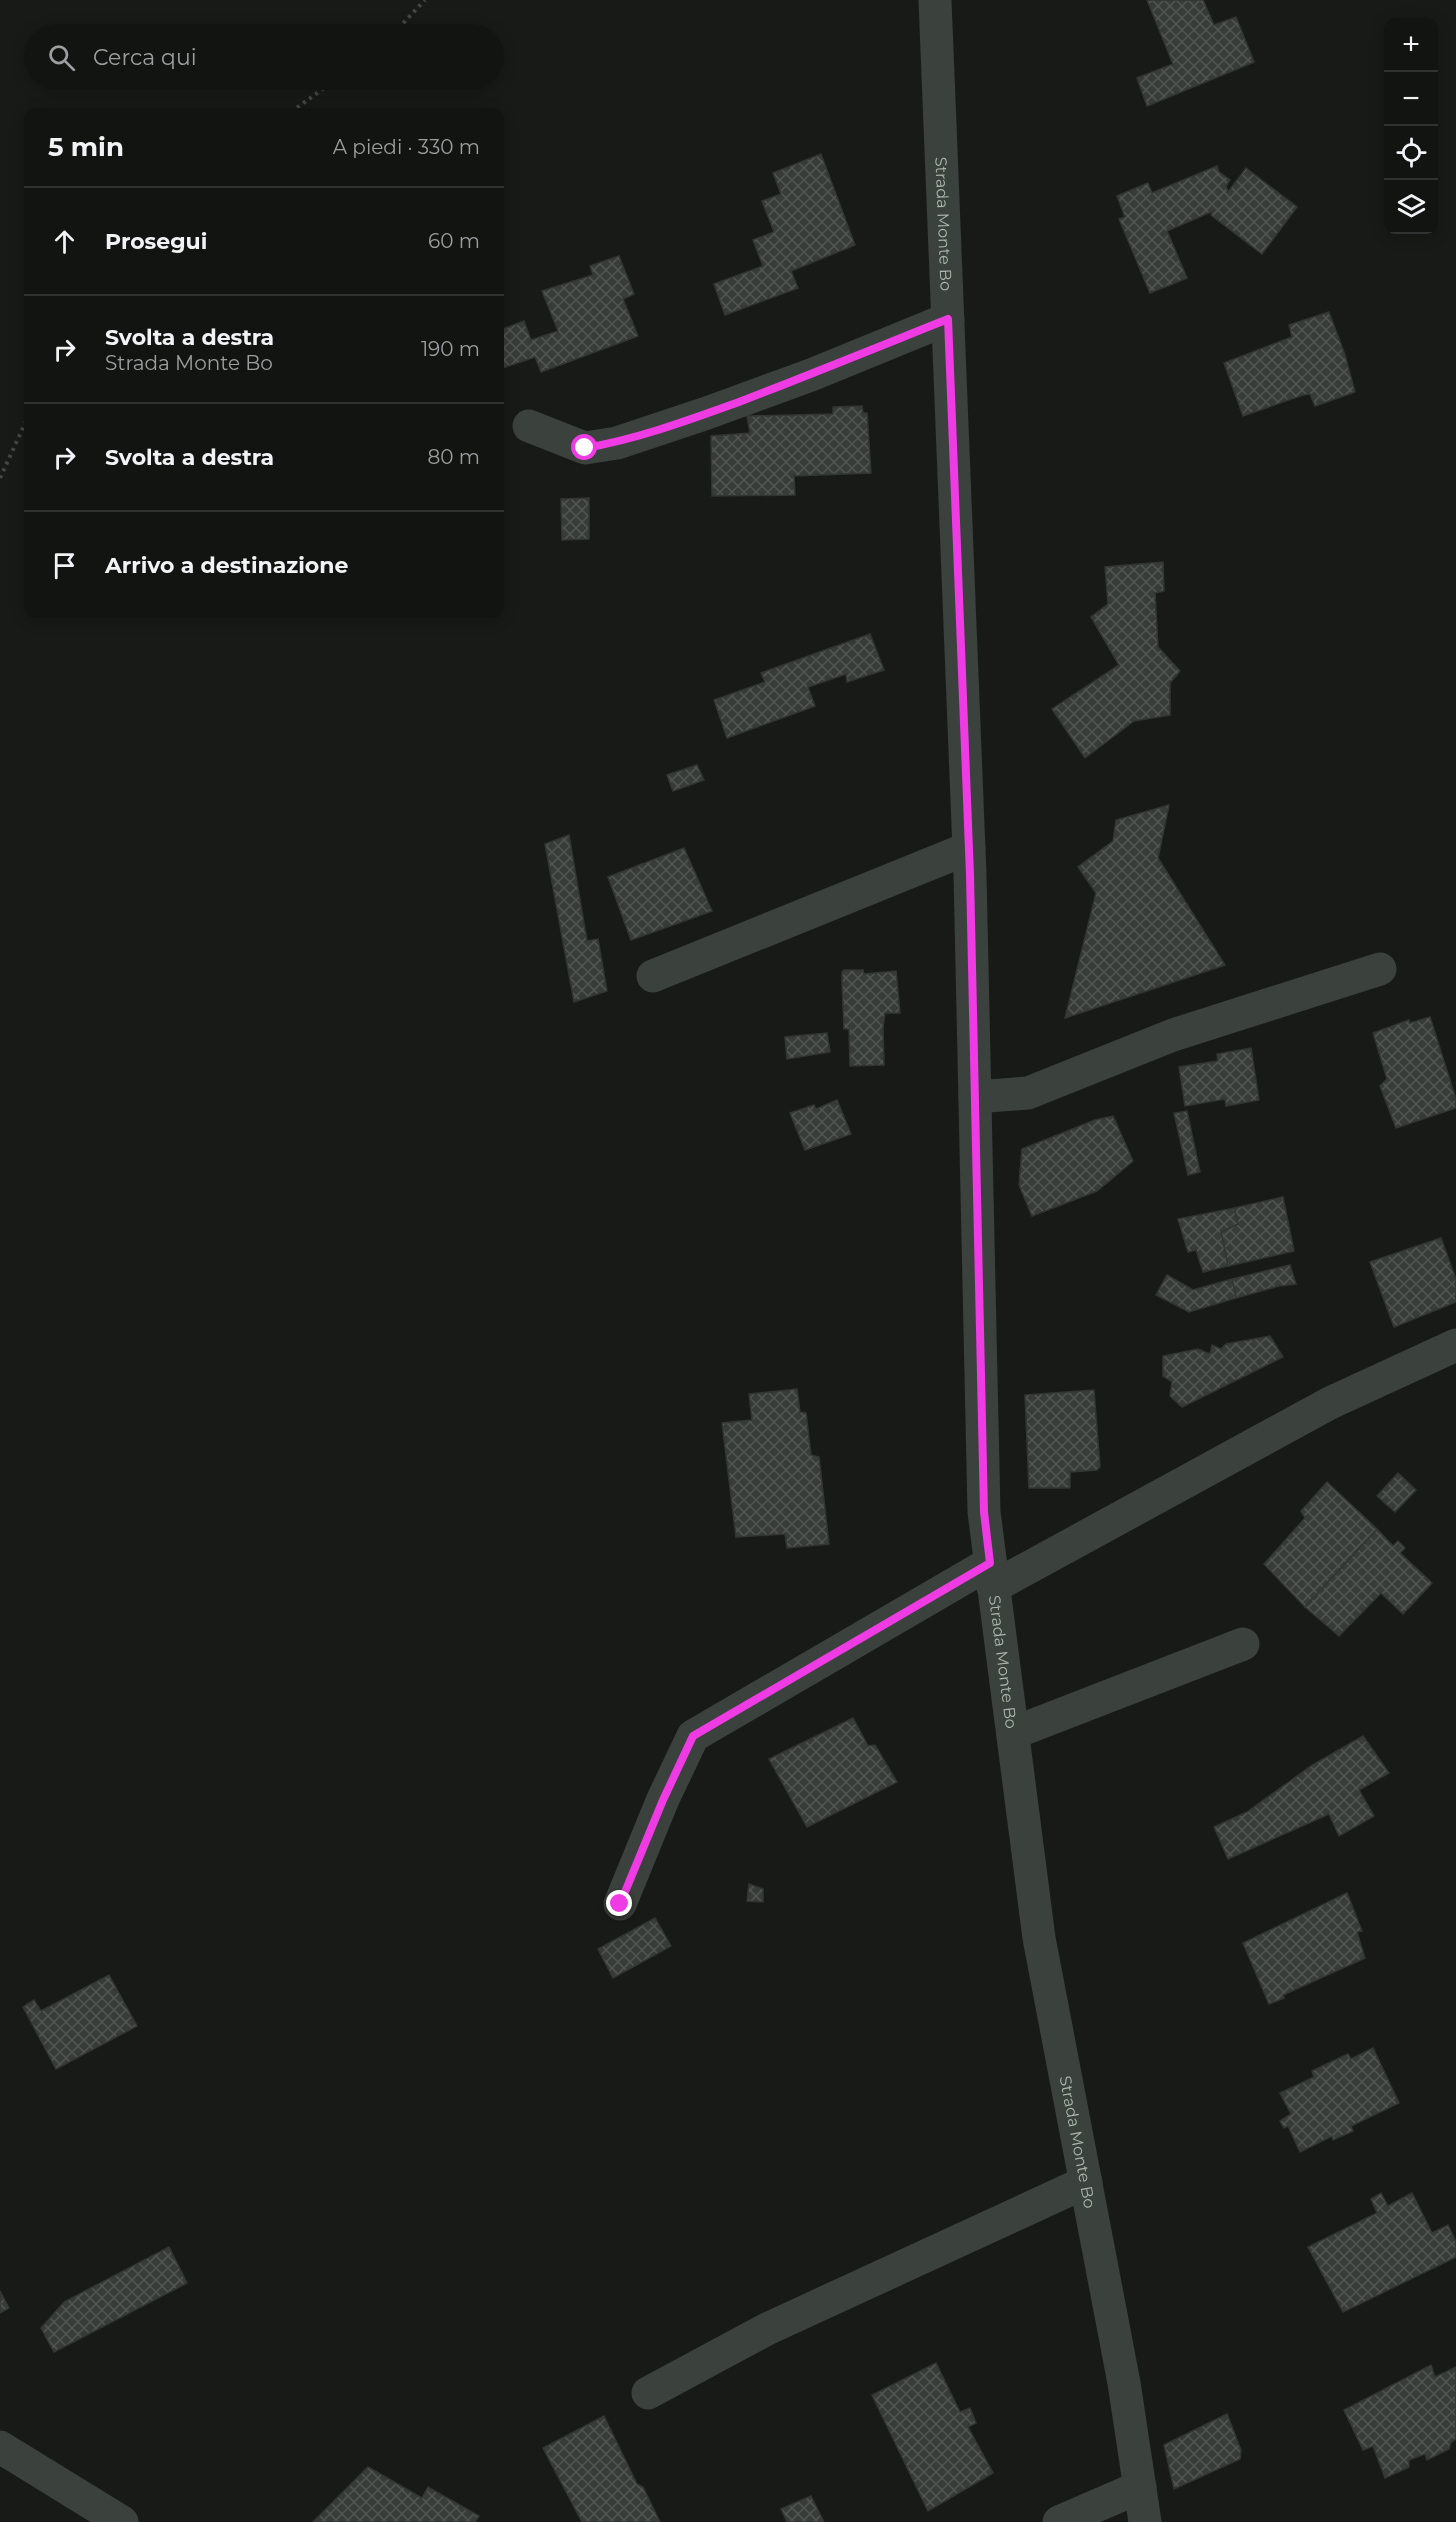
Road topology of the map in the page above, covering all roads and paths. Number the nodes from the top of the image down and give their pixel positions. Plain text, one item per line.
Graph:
1 (425, 0) edge
2 (935, 0) edge
3 (402, 24) edge
4 (321, 90) edge
5 (296, 108) edge
6 (948, 319) junction
7 (24, 426) edge
8 (529, 426) dead end
9 (0, 478) edge
10 (969, 848) junction
11 (1380, 969) dead end
12 (653, 976) dead end
13 (975, 1097) junction
14 (1456, 1345) edge
15 (992, 1575) junction
16 (1244, 1644) dead end
17 (1012, 1733) junction
18 (620, 1904) dead end
19 (1086, 2182) junction
20 (648, 2393) dead end
21 (0, 2447) edge
22 (1140, 2487) junction
23 (122, 2522) edge
24 (1059, 2522) edge
25 (1145, 2522) edge

1 - 3 path
2 - 6 street, Strada Monte Bo
4 - 5 path
6 - 8 street
6 - 10 street, Strada Monte Bo
7 - 9 path
10 - 12 street
10 - 13 street, Strada Monte Bo
11 - 13 street
13 - 15 street, Strada Monte Bo
14 - 15 street
15 - 17 street, Strada Monte Bo
15 - 18 street
16 - 17 street
17 - 19 street, Strada Monte Bo
19 - 20 street
19 - 22 street, Strada Monte Bo
21 - 23 street
22 - 24 street
22 - 25 street, Strada Monte Bo

